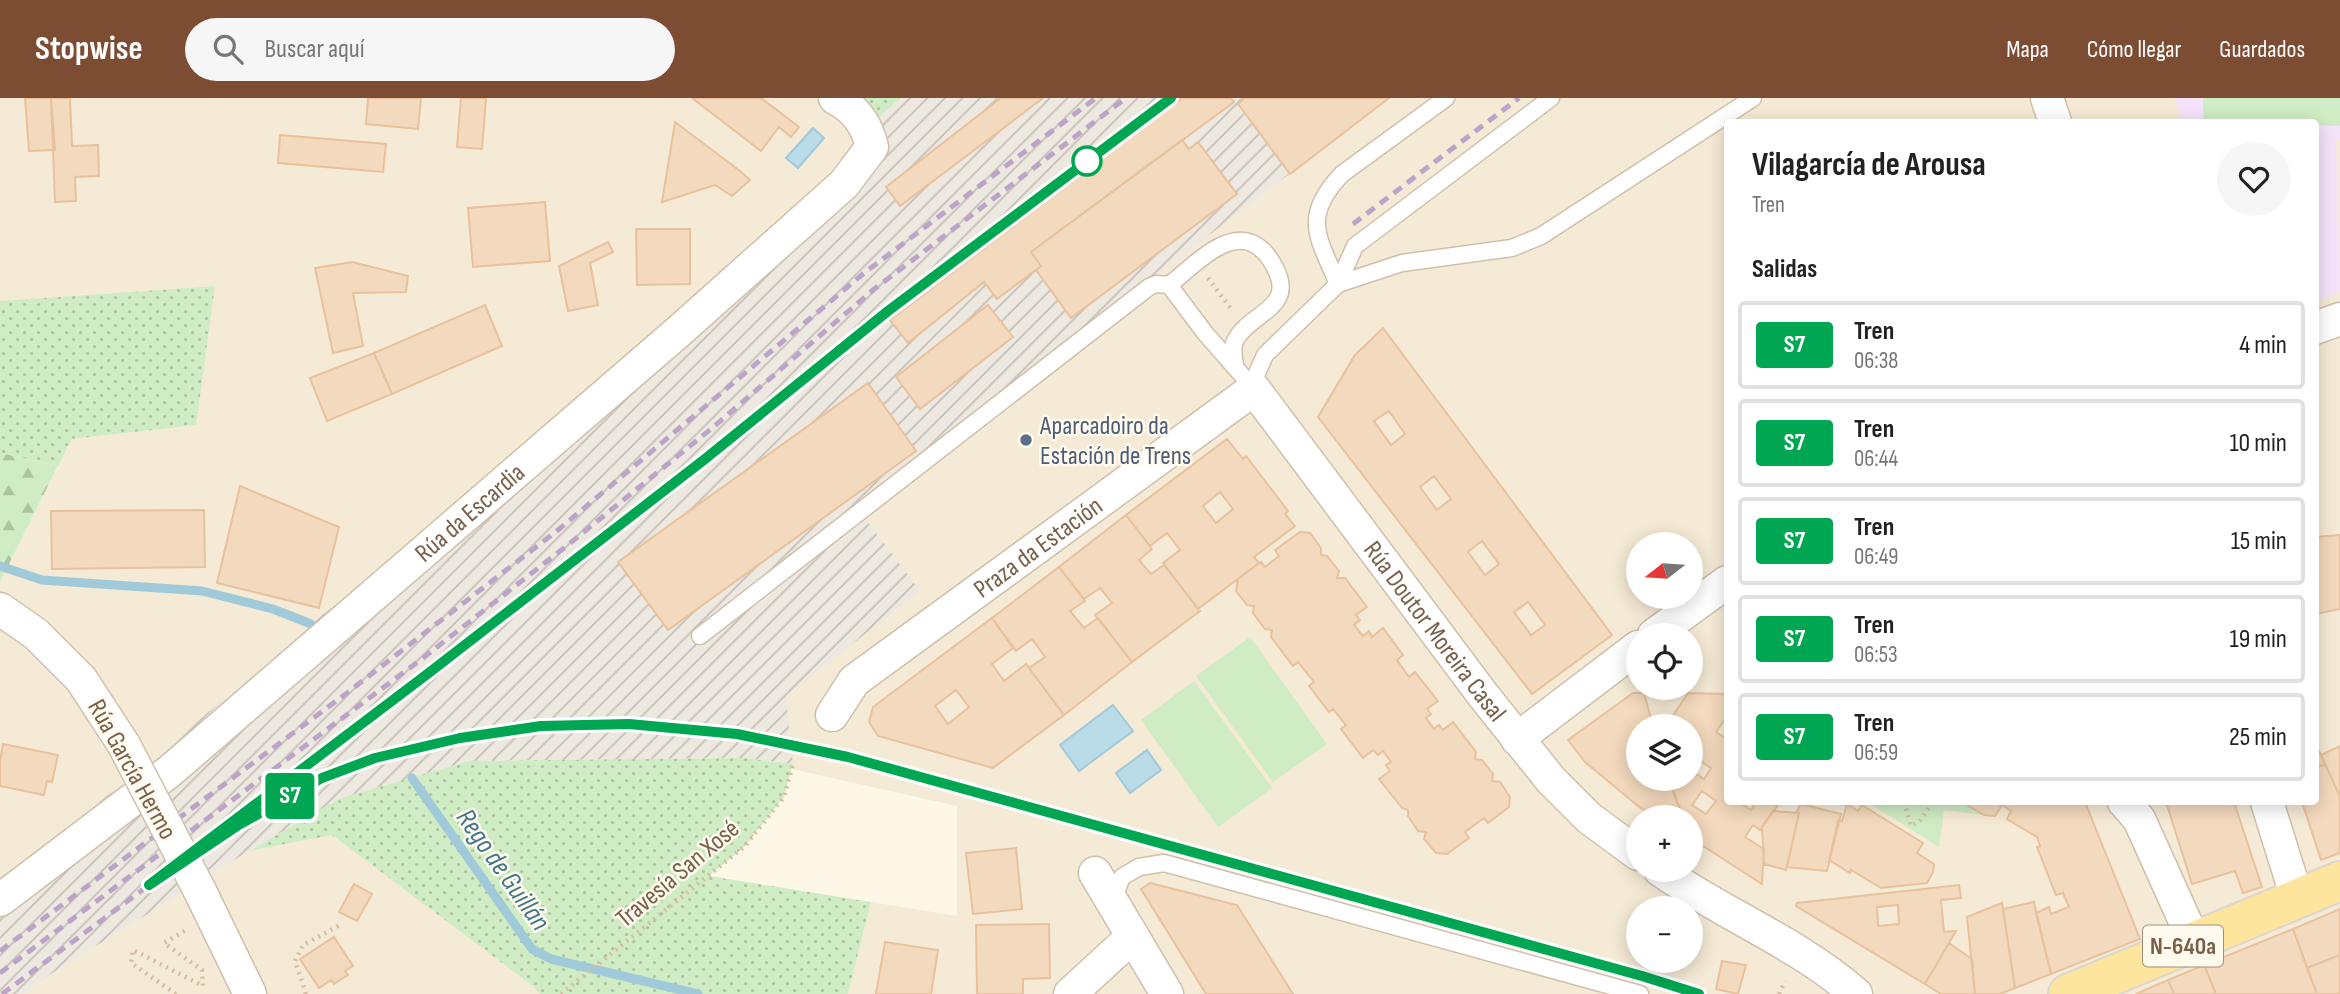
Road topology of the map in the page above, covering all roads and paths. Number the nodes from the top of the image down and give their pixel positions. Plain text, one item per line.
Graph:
1 (835, 98) edge
2 (1447, 98) edge
3 (1551, 98) edge
4 (1753, 98) edge
5 (2047, 98) edge
6 (2054, 119) edge
7 (1206, 275) dead end
8 (1338, 284) junction
9 (1169, 285) junction
10 (1239, 319) dead end
11 (2340, 319) edge
12 (2319, 327) edge
13 (1244, 377) junction
14 (1724, 584) edge
15 (0, 610) edge
16 (1671, 623) edge
17 (701, 636) dead end
18 (1626, 656) edge
19 (832, 715) dead end
20 (1517, 739) junction
21 (793, 764) dead end
22 (1905, 805) edge
23 (1931, 805) edge
24 (2127, 805) edge
25 (2268, 805) edge
26 (1626, 845) edge
27 (1095, 873) dead end
28 (2340, 881) edge
29 (1679, 882) edge
30 (2297, 898) junction
31 (0, 900) edge
32 (1112, 903) junction
33 (340, 925) dead end
34 (191, 927) dead end
35 (1133, 936) junction
36 (2194, 941) junction
37 (1785, 981) dead end
38 (1857, 993) edge
39 (176, 994) edge
40 (250, 994) edge
41 (306, 994) edge
42 (561, 994) edge
43 (1070, 994) edge
44 (1167, 994) edge
45 (1637, 994) edge
46 (1779, 994) edge
47 (2068, 994) edge

1 - 31 street, Rúa da Escardia
2 - 8 lane
3 - 8 lane
4 - 8 lane
5 - 6 street
7 - 10 path
8 - 13 lane
9 - 13 lane
9 - 13 lane
9 - 17 lane
11 - 12 street
13 - 19 street, Praza da Estación
13 - 20 street, Rúa Doutor Moreira Casal
14 - 16 street
15 - 40 street, Rúa García Hermo, bridge
18 - 20 street
20 - 26 street, Rúa Doutor Moreira Casal
21 - 42 path, Travesía San Xosé
22 - 23 path
24 - 36 street
25 - 30 street
27 - 32 street
28 - 30 main road, N-640a
29 - 38 street
30 - 36 main road, N-640a
32 - 35 street
32 - 45 lane
33 - 41 path
34 - 39 path
35 - 43 street
35 - 44 street
36 - 47 main road, N-640a
37 - 46 path

